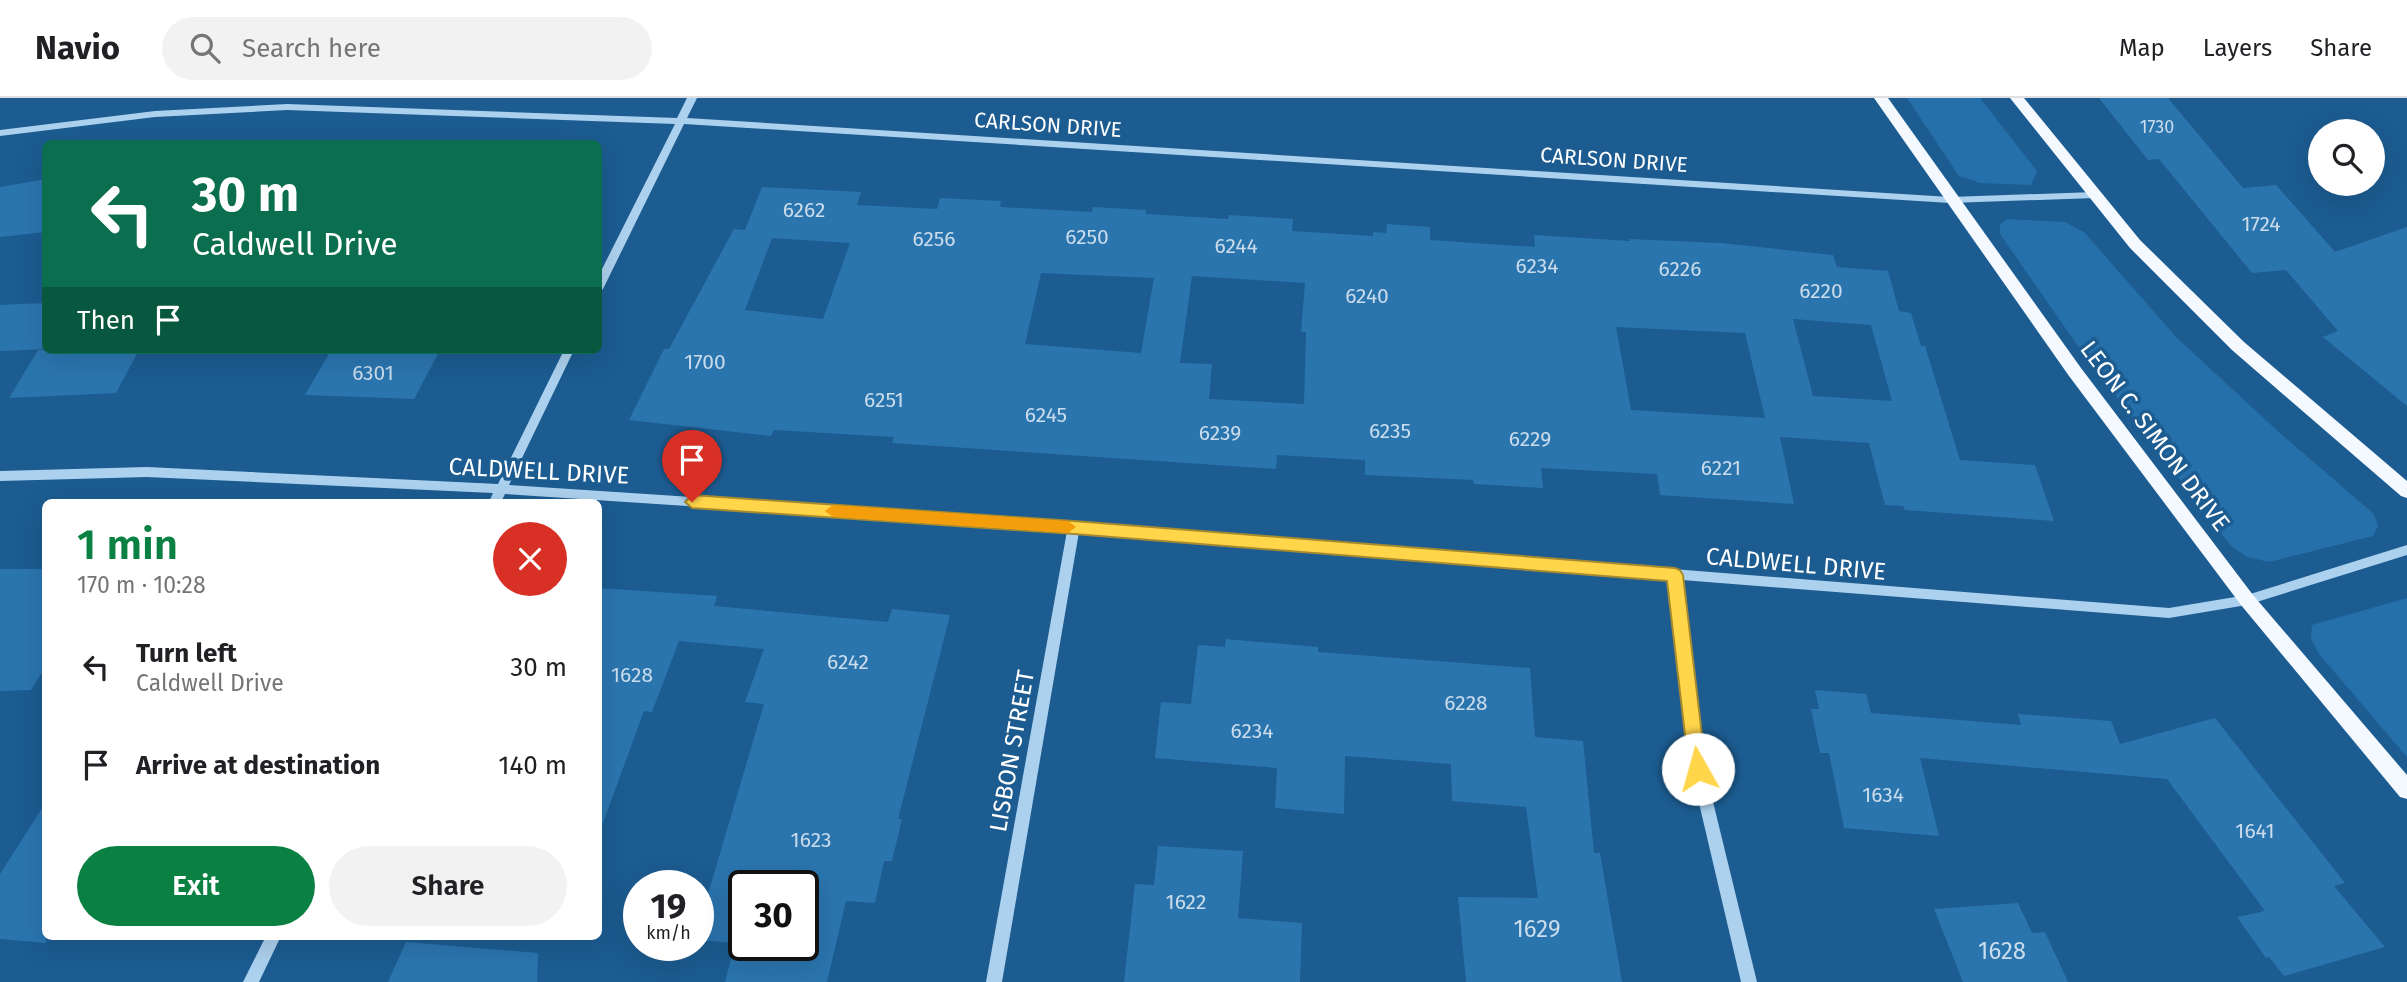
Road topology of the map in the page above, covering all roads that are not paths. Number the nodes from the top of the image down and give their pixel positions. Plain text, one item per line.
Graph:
1 (692, 98) edge
2 (1881, 98) edge
3 (2017, 98) edge
4 (680, 121) junction
5 (0, 133) edge
6 (2095, 195) junction
7 (1951, 200) junction
8 (602, 281) edge
9 (567, 354) edge
10 (0, 476) edge
11 (502, 489) junction
12 (2407, 491) edge
13 (497, 499) edge
14 (1074, 527) junction
15 (2407, 550) edge
16 (1675, 575) junction
17 (2247, 600) junction
18 (2407, 790) edge
19 (272, 940) edge
20 (251, 982) edge
21 (994, 982) edge
22 (1749, 982) edge

1 - 4 street
2 - 7 main road, LEON C. SIMON DRIVE
3 - 6 main road
4 - 5 street, CARLSON DRIVE
4 - 7 street, CARLSON DRIVE
4 - 8 street
6 - 7 street, CARLSON DRIVE
6 - 12 main road
7 - 17 main road, LEON C. SIMON DRIVE
9 - 11 street
10 - 11 street, CALDWELL DRIVE
11 - 13 street
11 - 14 street, CALDWELL DRIVE
14 - 16 street, CALDWELL DRIVE
14 - 21 street, LISBON STREET
15 - 17 street, CALDWELL DRIVE
16 - 17 street, CALDWELL DRIVE
16 - 22 street
17 - 18 main road, LEON C. SIMON DRIVE
19 - 20 street

